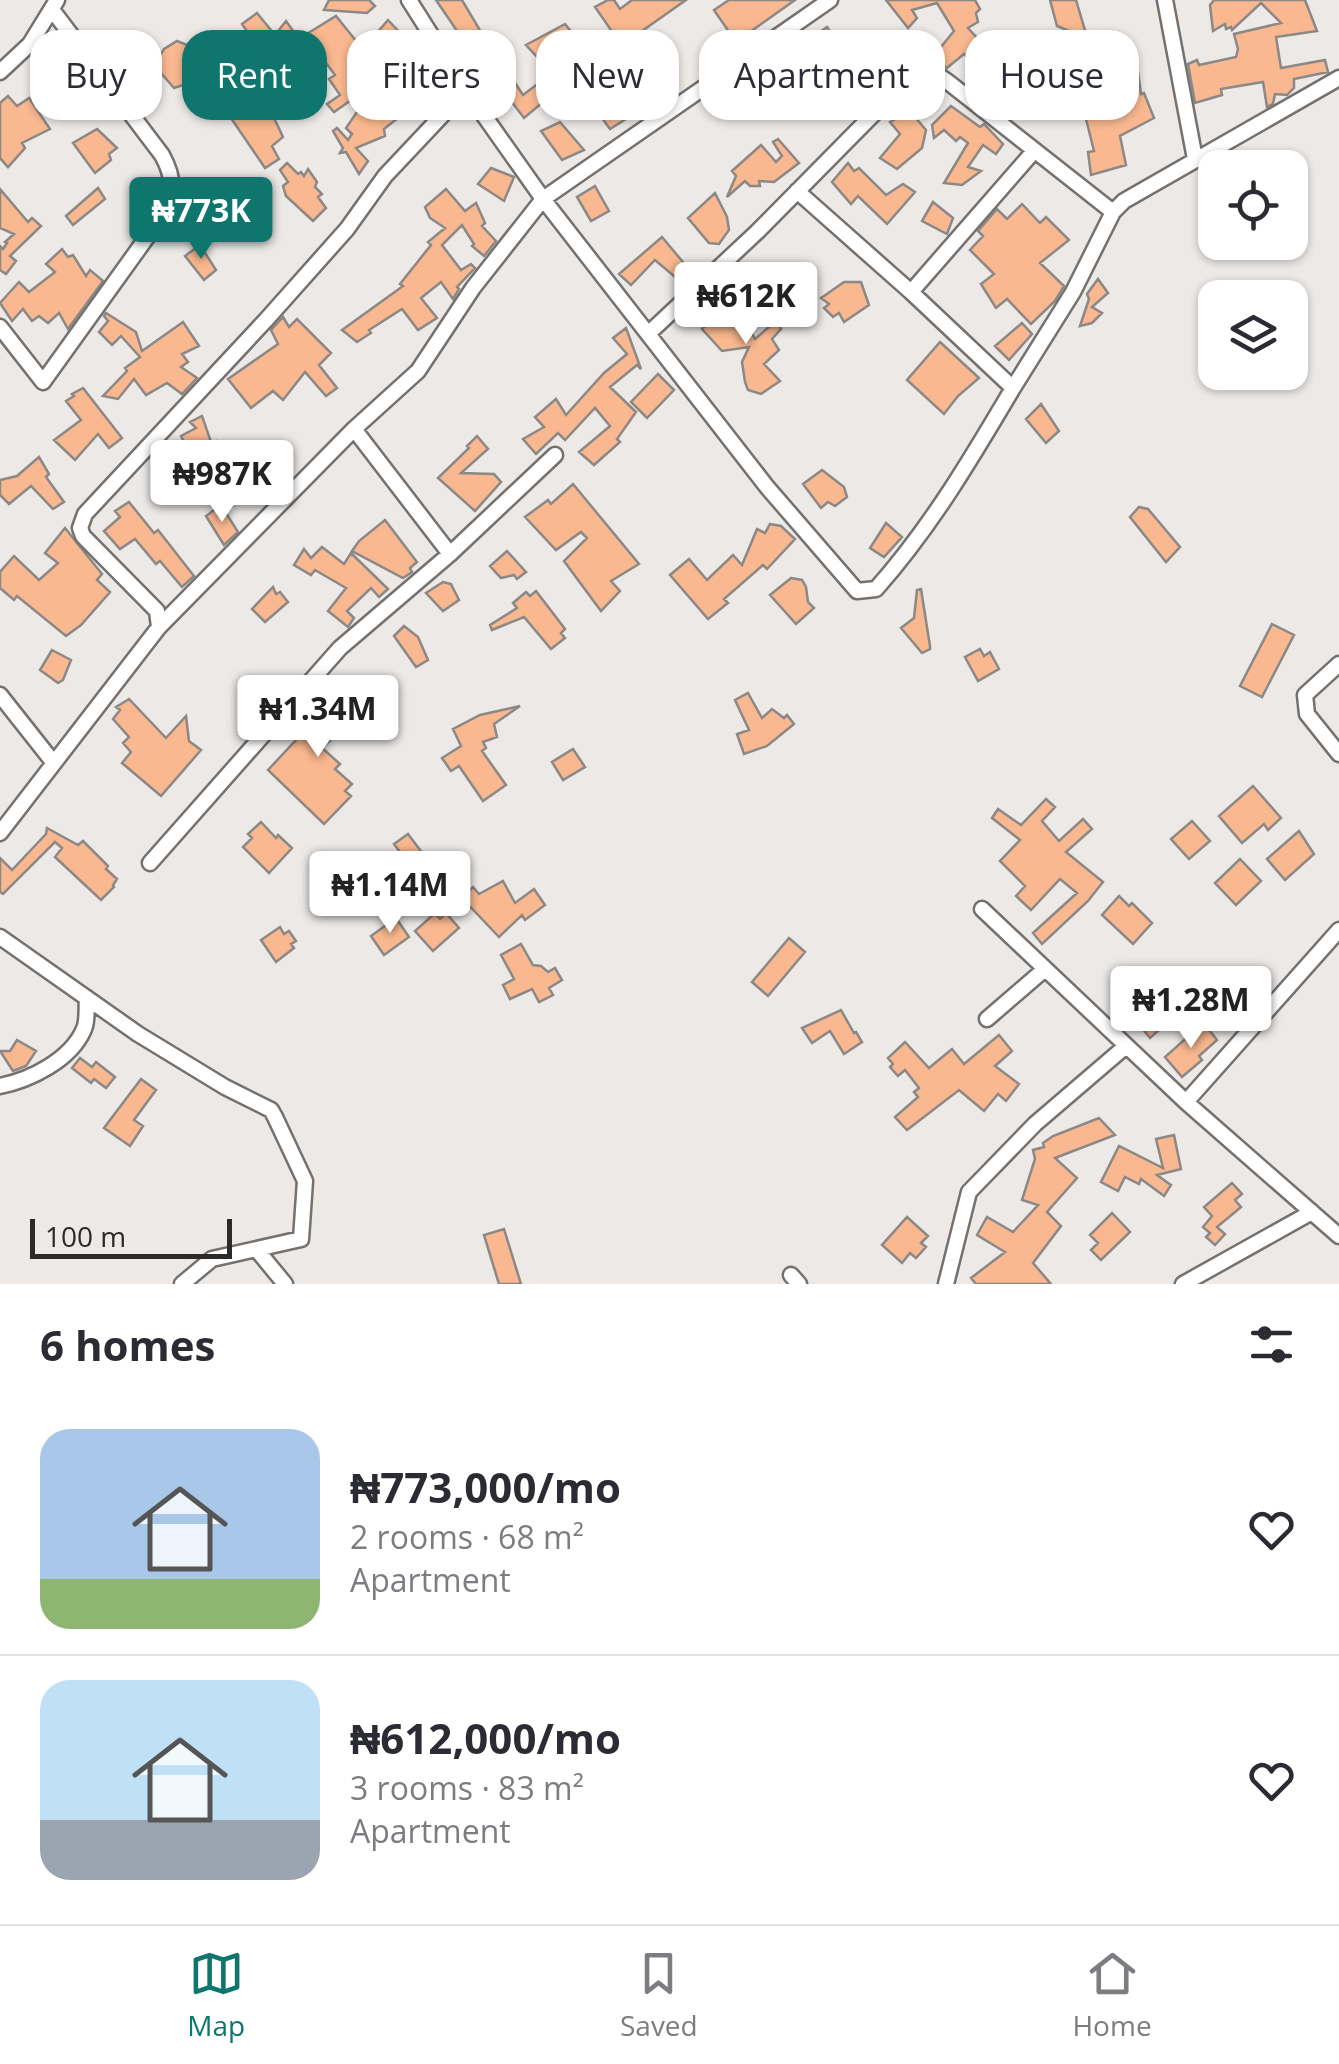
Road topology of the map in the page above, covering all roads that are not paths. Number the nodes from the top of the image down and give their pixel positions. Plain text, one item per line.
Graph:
1 (409, 0) edge
2 (830, 0) edge
3 (1165, 0) edge
4 (55, 6) edge
5 (428, 30) edge
6 (0, 72) edge
7 (1339, 78) edge
8 (438, 120) edge
9 (487, 120) edge
10 (1034, 151) junction
11 (1195, 160) junction
12 (797, 191) junction
13 (543, 199) junction
14 (1113, 212) junction
15 (911, 292) junction
16 (0, 327) edge
17 (649, 332) junction
18 (1013, 388) junction
19 (354, 429) junction
20 (555, 456) dead end
21 (450, 554) junction
22 (159, 627) junction
23 (1339, 664) edge
24 (0, 695) edge
25 (1339, 754) edge
26 (53, 762) junction
27 (0, 834) edge
28 (150, 863) dead end
29 (982, 909) dead end
30 (1339, 930) edge
31 (0, 937) edge
32 (1045, 969) junction
33 (86, 998) junction
34 (986, 1019) dead end
35 (1126, 1046) junction
36 (0, 1086) edge
37 (1186, 1102) junction
38 (1312, 1212) junction
39 (1339, 1236) edge
40 (257, 1250) junction
41 (182, 1284) edge
42 (286, 1284) edge
43 (946, 1284) edge
44 (1183, 1284) edge

1 - 5 street
2 - 13 street
3 - 11 street
4 - 6 street
4 - 16 street
7 - 11 street
8 - 22 street
9 - 13 street
10 - 12 street
10 - 14 street
10 - 15 street
11 - 14 street
12 - 15 street
12 - 17 street
13 - 17 street
13 - 19 street
14 - 18 street
15 - 18 street
17 - 18 street
19 - 21 street
19 - 22 street
20 - 21 street
21 - 28 street
22 - 26 street
23 - 25 street
24 - 26 street
26 - 27 street
29 - 32 street
30 - 37 street
31 - 33 street
32 - 34 street
32 - 35 street
33 - 36 street
33 - 40 street
35 - 37 street
35 - 43 street
37 - 38 street
38 - 39 street
38 - 44 street
40 - 41 street
40 - 42 street

